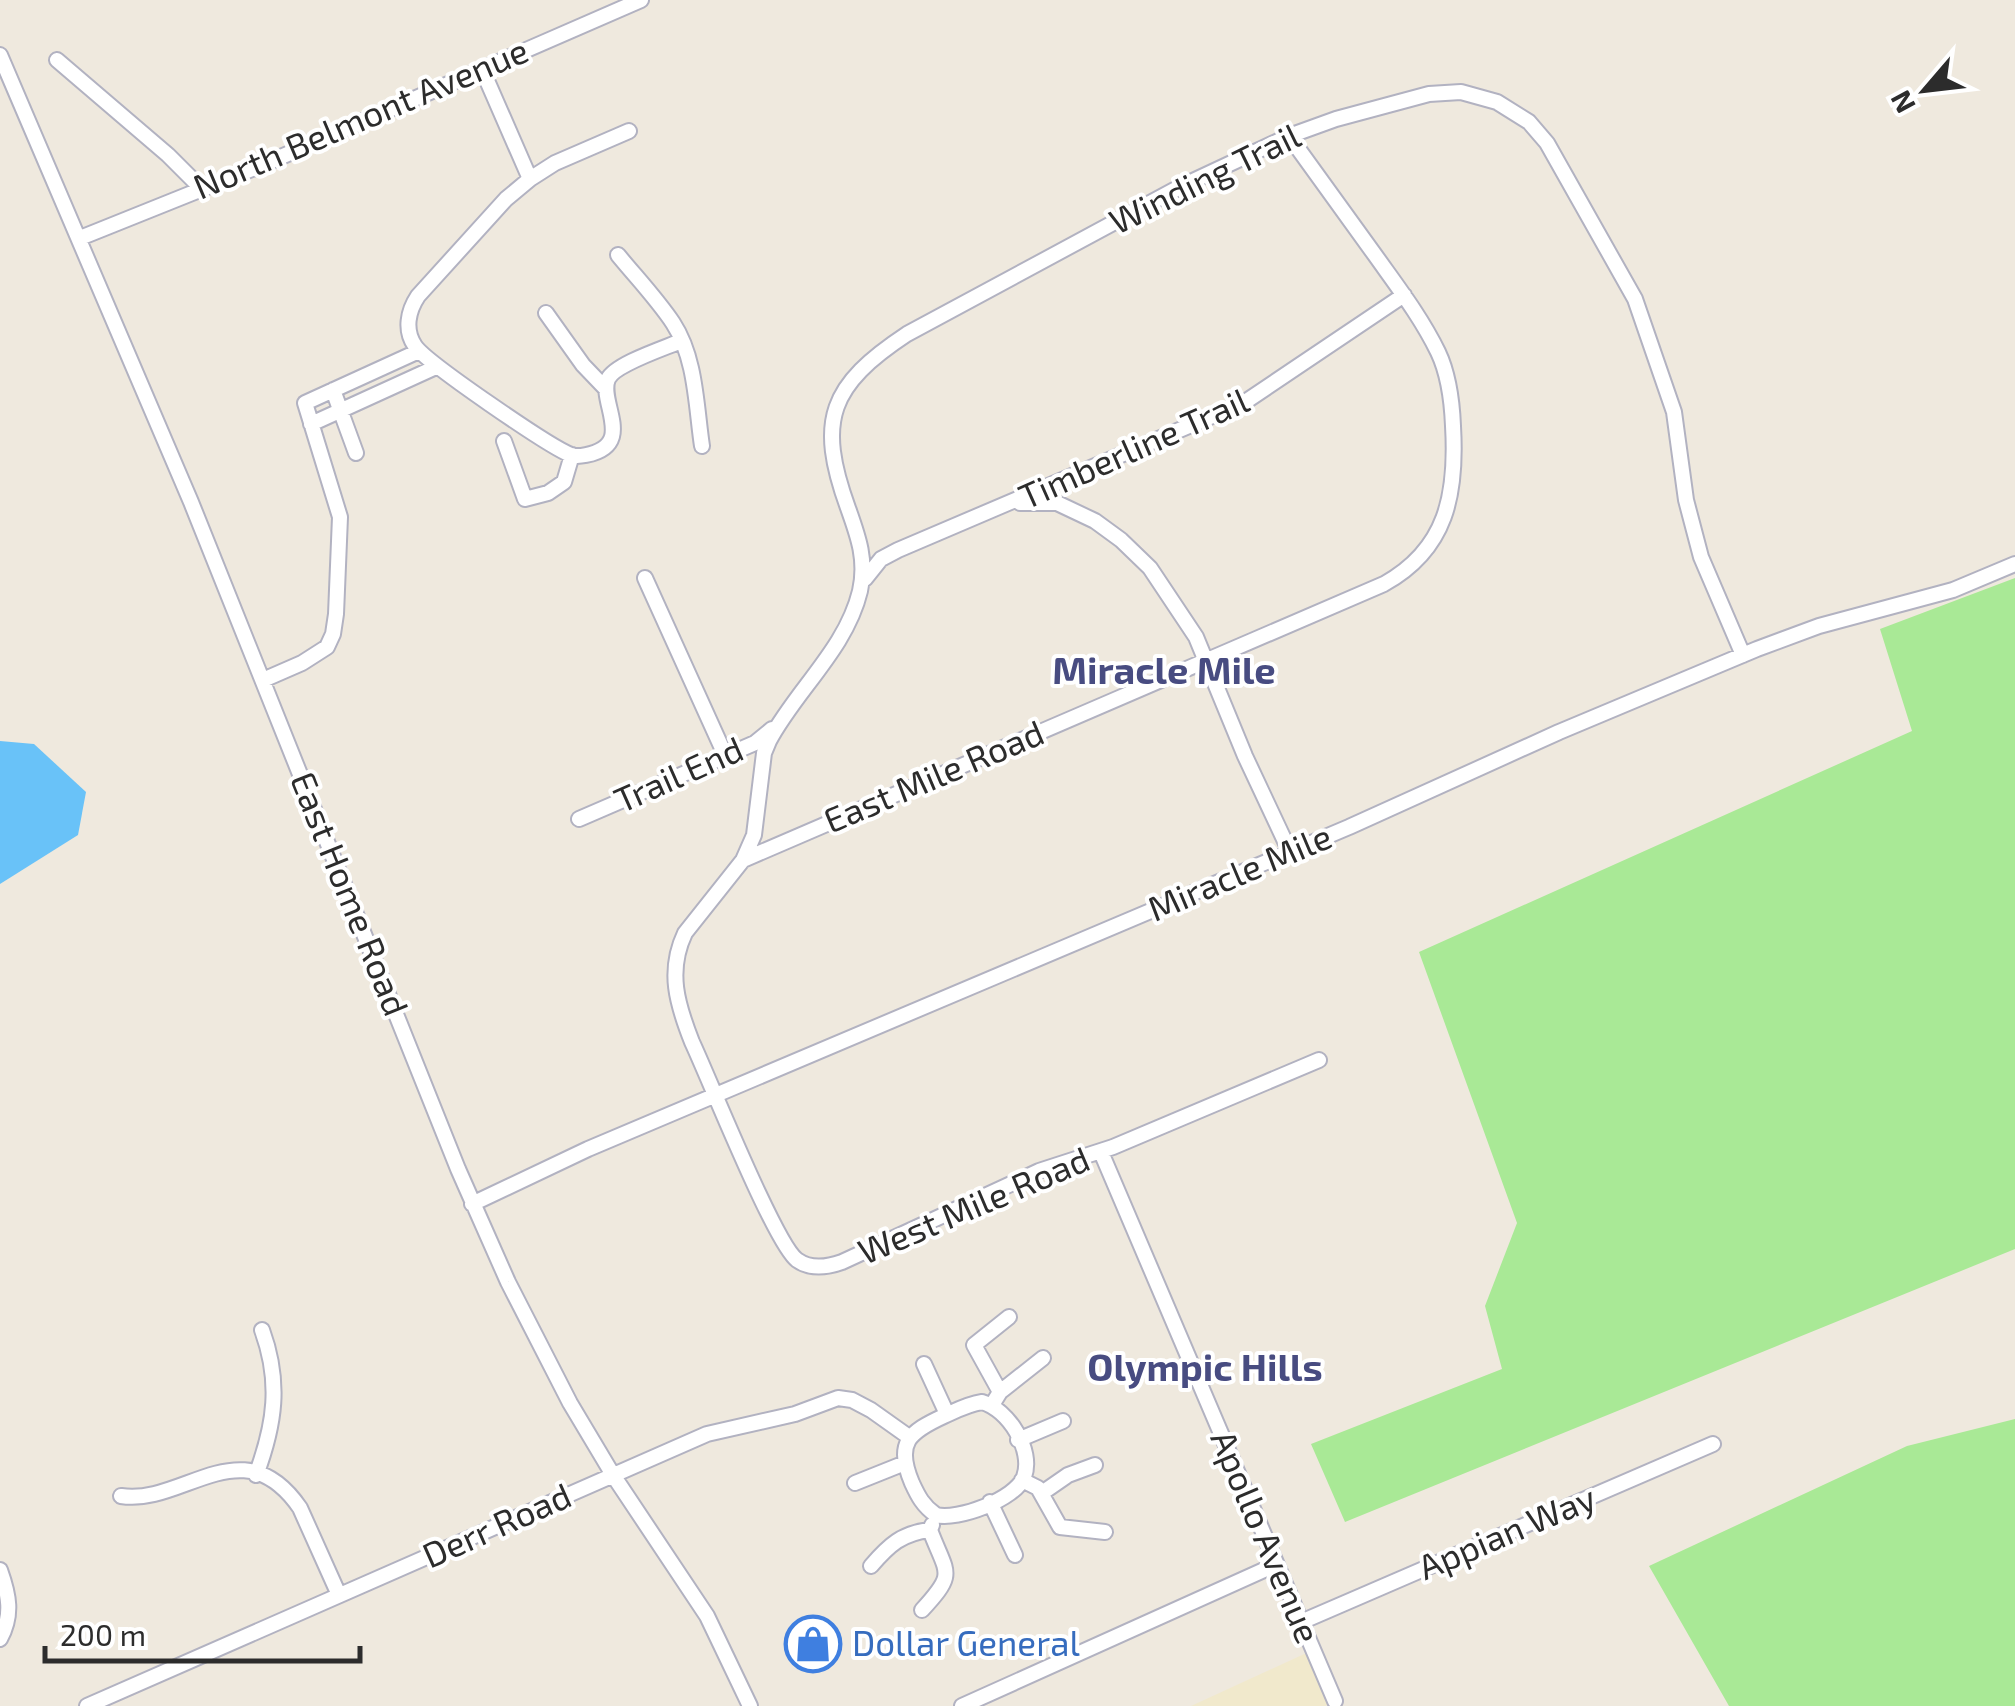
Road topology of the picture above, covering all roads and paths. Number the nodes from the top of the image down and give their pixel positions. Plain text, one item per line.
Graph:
1 (641, 0) edge
2 (0, 55) edge
3 (57, 60) dead end
4 (482, 69) junction
5 (629, 131) dead end
6 (1289, 136) junction
7 (530, 179) junction
8 (200, 187) junction
9 (80, 238) junction
10 (618, 255) dead end
11 (1404, 295) junction
12 (546, 314) dead end
13 (682, 341) junction
14 (419, 351) junction
15 (436, 366) junction
16 (606, 389) junction
17 (333, 390) junction
18 (341, 411) junction
19 (312, 424) junction
20 (504, 441) dead end
21 (702, 446) dead end
22 (356, 453) dead end
23 (572, 455) junction
24 (1012, 503) junction
25 (2015, 564) edge
26 (645, 578) dead end
27 (861, 589) junction
28 (1743, 655) junction
29 (1206, 660) junction
30 (264, 680) junction
31 (777, 726) junction
32 (726, 757) junction
33 (579, 820) dead end
34 (1290, 852) junction
35 (742, 860) junction
36 (1319, 1060) dead end
37 (716, 1095) junction
38 (1101, 1152) junction
39 (472, 1204) junction
40 (1009, 1316) dead end
41 (262, 1330) dead end
42 (1042, 1358) dead end
43 (924, 1364) dead end
44 (996, 1398) junction
45 (946, 1414) junction
46 (1063, 1421) dead end
47 (909, 1437) junction
48 (1018, 1440) junction
49 (1713, 1444) dead end
50 (904, 1463) junction
51 (1095, 1465) dead end
52 (256, 1475) junction
53 (613, 1475) junction
54 (1022, 1480) junction
55 (856, 1483) dead end
56 (1042, 1493) junction
57 (121, 1496) dead end
58 (990, 1502) junction
59 (936, 1515) junction
60 (930, 1530) junction
61 (1105, 1532) dead end
62 (1015, 1555) dead end
63 (1275, 1565) junction
64 (871, 1566) dead end
65 (0, 1570) edge
66 (339, 1595) junction
67 (922, 1610) dead end
68 (1301, 1622) junction
69 (0, 1639) edge
70 (1335, 1701) dead end
71 (86, 1706) edge
72 (750, 1706) edge
73 (962, 1706) edge

1 - 4 street, North Belmont Avenue
2 - 9 street, East Home Road
3 - 8 street
4 - 7 street
4 - 8 street, North Belmont Avenue
5 - 7 street
6 - 11 street, East Mile Road
6 - 27 street, Winding Trail
6 - 28 street, Winding Trail
7 - 14 street
8 - 9 street, North Belmont Avenue
9 - 30 street, East Home Road
10 - 13 street
11 - 24 street, Timberline Trail
11 - 29 street, East Mile Road
12 - 16 street
13 - 16 street
13 - 21 street
14 - 15 street
14 - 17 street
15 - 18 street
15 - 23 street
16 - 23 street
17 - 18 street
17 - 19 street
18 - 19 street
18 - 22 street
19 - 30 street
20 - 23 street
24 - 27 street, Timberline Trail
24 - 29 street
25 - 28 street, Miracle Mile
26 - 32 street
27 - 31 street, Winding Trail
28 - 34 street, Miracle Mile
29 - 34 street
29 - 35 street, East Mile Road
30 - 39 street, East Home Road
31 - 32 street, Trail End
31 - 35 street, Winding Trail
32 - 33 street, Trail End
34 - 37 street, Miracle Mile
35 - 37 street, East Mile Road
36 - 38 street, West Mile Road
37 - 38 street, West Mile Road
37 - 39 street, Miracle Mile
38 - 63 street, Apollo Avenue
39 - 53 street, East Home Road
40 - 44 street
41 - 52 street
42 - 44 street
43 - 45 street
44 - 45 street
44 - 48 street
45 - 47 street
46 - 48 street
47 - 50 street
47 - 53 street, Derr Road
48 - 54 street
49 - 68 street, Appian Way
50 - 55 street
50 - 59 street
51 - 56 street
52 - 57 street
52 - 66 street
53 - 66 street, Derr Road
53 - 72 street, East Home Road
54 - 56 street
54 - 58 street
56 - 61 street
58 - 59 street
58 - 62 street
59 - 60 street
60 - 64 street
60 - 67 street
63 - 68 street, Apollo Avenue
63 - 73 street
65 - 69 street
66 - 71 street, Derr Road
68 - 70 street, Apollo Avenue

